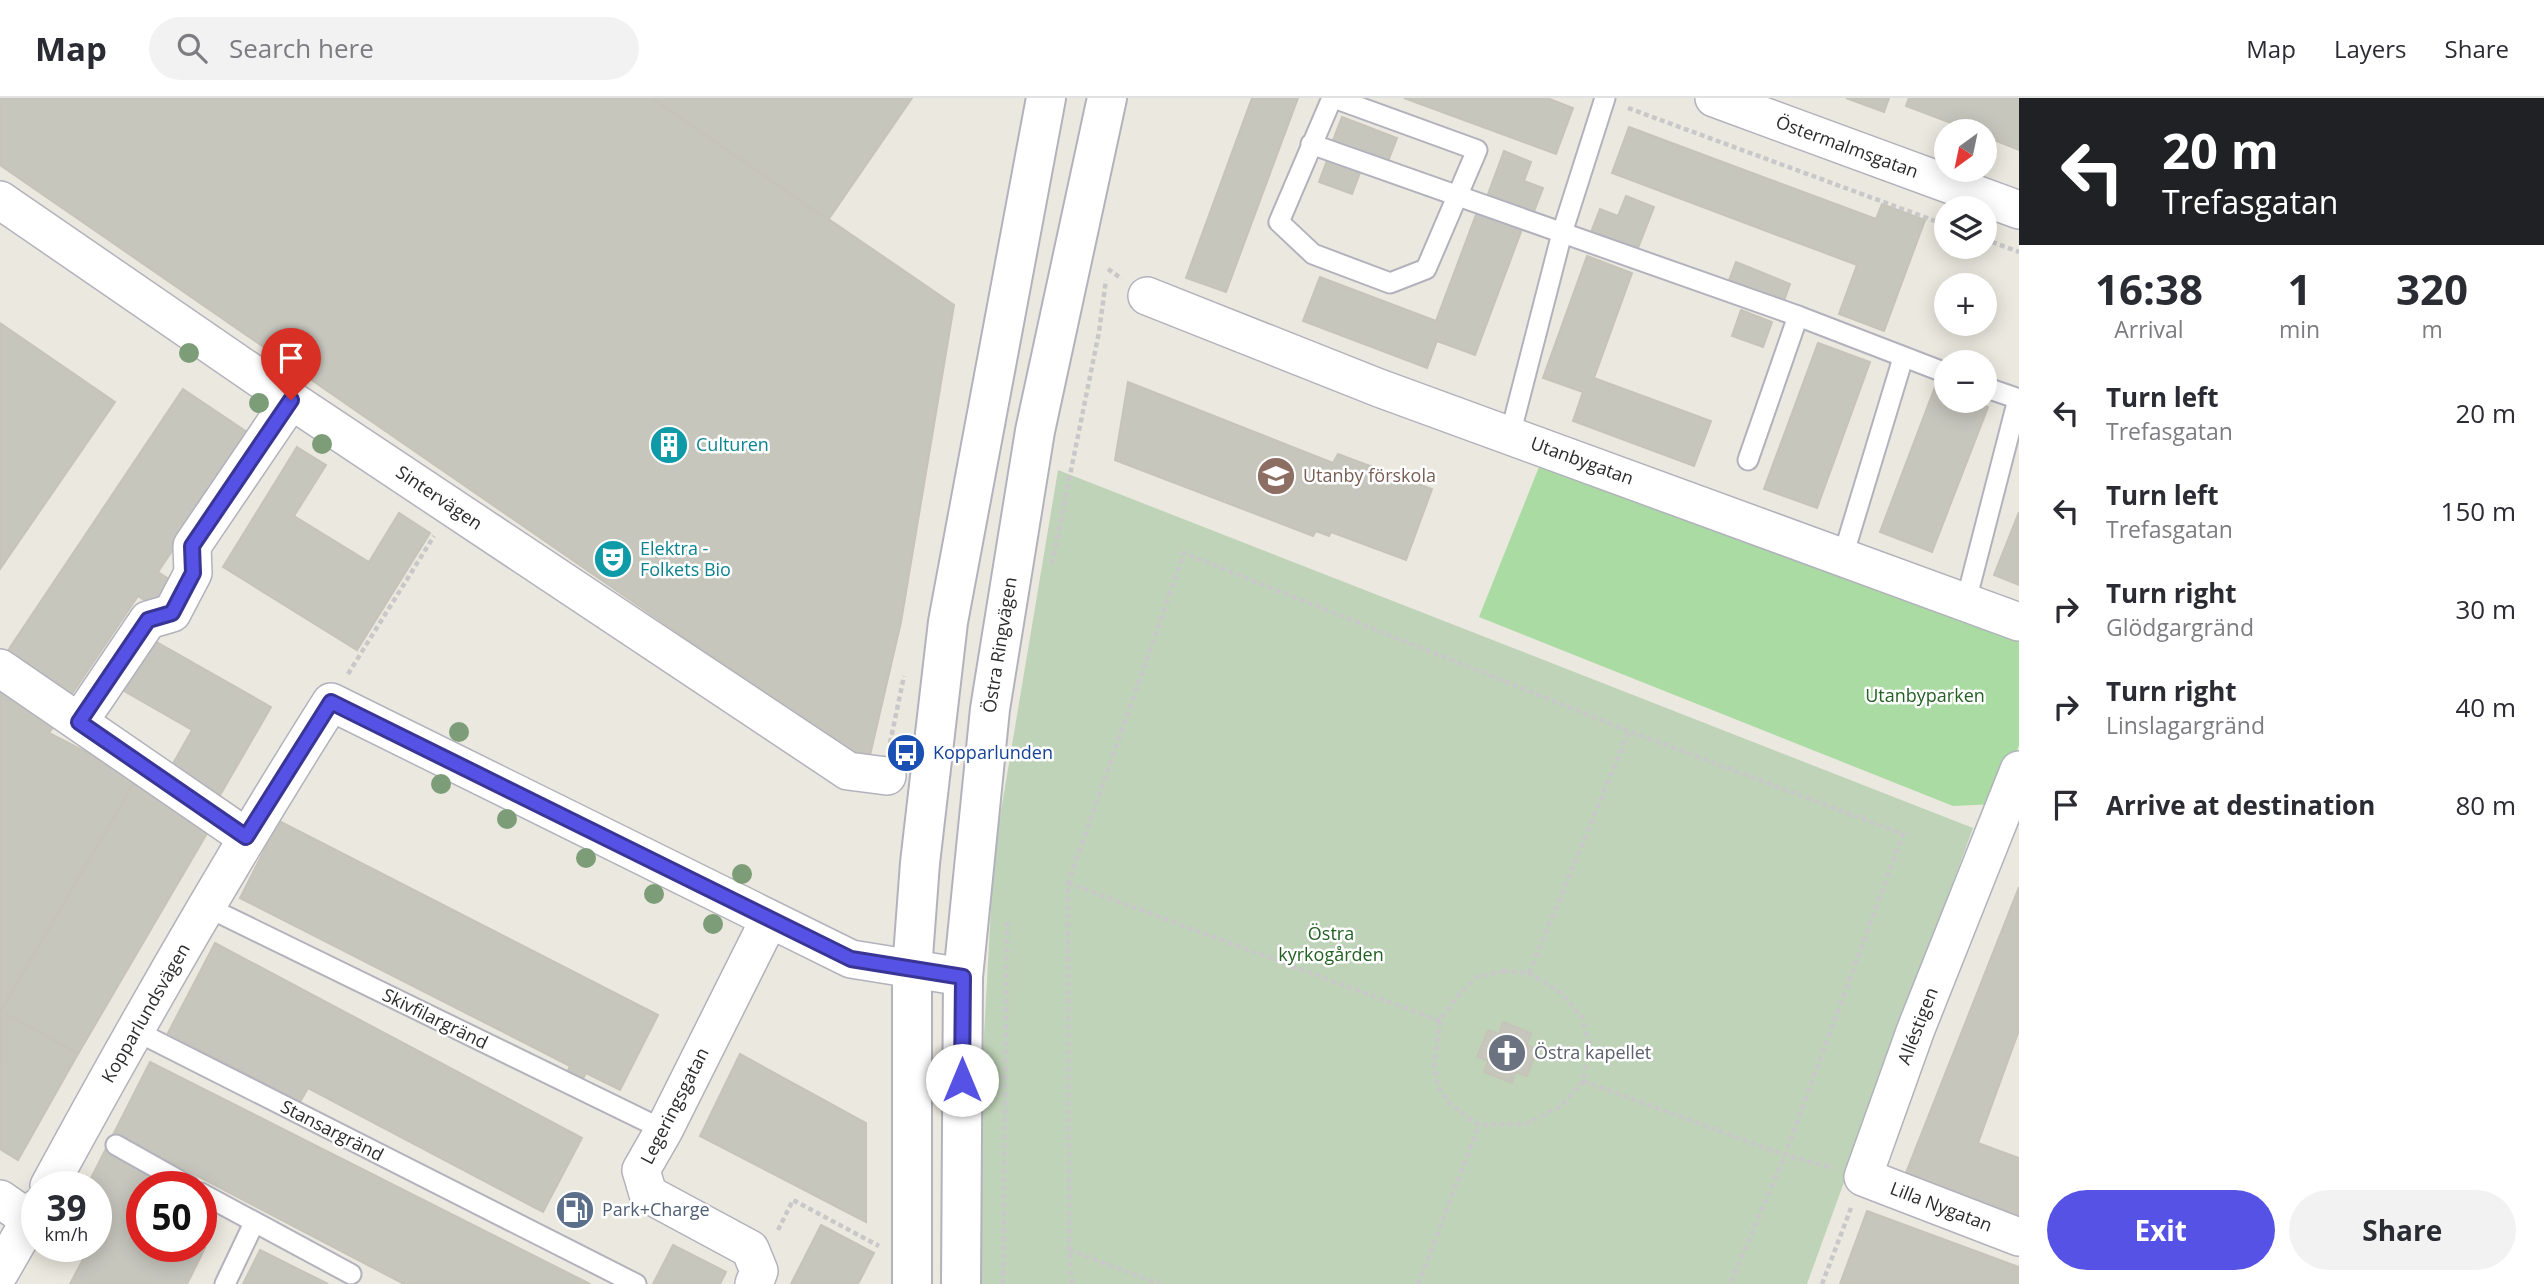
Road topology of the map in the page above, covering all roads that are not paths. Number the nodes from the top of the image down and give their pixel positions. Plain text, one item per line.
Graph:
1 (1046, 98) edge
2 (1107, 98) edge
3 (1333, 98) edge
4 (1605, 98) edge
5 (1714, 98) edge
6 (1311, 144) junction
7 (1458, 197) junction
8 (0, 200) edge
9 (2019, 210) edge
10 (1562, 233) junction
11 (1147, 296) dead end
12 (1798, 316) junction
13 (1903, 358) junction
14 (1934, 369) edge
15 (1997, 391) edge
16 (2019, 399) edge
17 (291, 400) junction
18 (1510, 435) junction
19 (1748, 460) dead end
20 (1843, 556) junction
21 (1966, 601) junction
22 (2019, 622) edge
23 (0, 668) edge
24 (79, 722) junction
25 (2019, 770) edge
26 (887, 776) dead end
27 (245, 839) junction
28 (207, 907) junction
29 (769, 920) junction
30 (912, 971) junction
31 (963, 977) junction
32 (134, 1030) junction
33 (664, 1130) junction
34 (116, 1145) dead end
35 (57, 1171) edge
36 (162, 1171) edge
37 (1863, 1177) joint
38 (0, 1199) edge
39 (217, 1202) edge
40 (21, 1208) edge
41 (254, 1223) junction
42 (21, 1236) edge
43 (2019, 1237) edge
44 (0, 1272) edge
45 (351, 1274) dead end
46 (756, 1278) edge
47 (225, 1284) edge
48 (636, 1284) edge
49 (912, 1284) edge
50 (961, 1284) edge

1 - 30 main road
2 - 31 main road, Östra Ringvägen
3 - 6 lane
3 - 7 lane
4 - 10 lane
5 - 9 street, Östermalmsgatan
6 - 7 lane
6 - 7 lane
7 - 10 lane
8 - 17 street, Sintervägen
10 - 12 lane
10 - 18 lane
11 - 18 street, Utanbygatan
12 - 13 lane
12 - 19 lane
13 - 14 lane
13 - 20 lane
15 - 16 lane
16 - 21 lane
17 - 24 street
17 - 26 street, Sintervägen
18 - 20 street, Utanbygatan
20 - 21 street, Utanbygatan
21 - 22 street, Utanbygatan
23 - 24 street
24 - 27 street
25 - 37 street, Alléstigen
27 - 28 street, Kopparlundsvägen
27 - 29 street, Kopparlundsvägen
28 - 32 street, Kopparlundsvägen
28 - 33 lane, Skivfilargränd
29 - 30 street
29 - 33 street, Legeringsgatan
30 - 31 street
30 - 49 main road
31 - 50 main road, Östra Ringvägen
32 - 35 street, Kopparlundsvägen
32 - 48 lane, Stansargränd
33 - 46 street, Legeringsgatan
34 - 36 lane
37 - 43 street, Lilla Nygatan
38 - 40 street
39 - 41 lane
41 - 45 lane
41 - 47 lane
42 - 44 street

